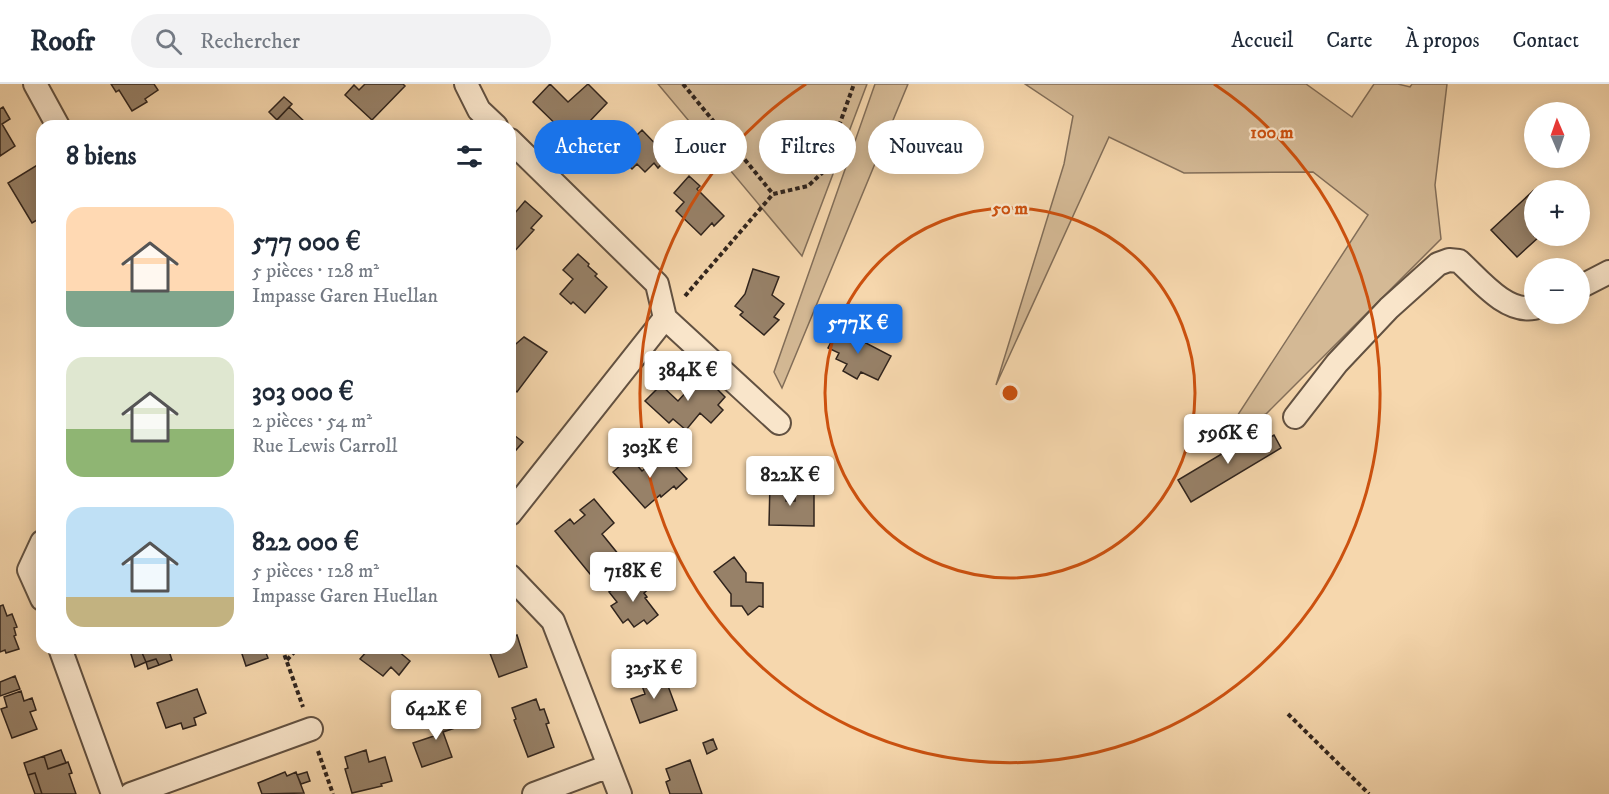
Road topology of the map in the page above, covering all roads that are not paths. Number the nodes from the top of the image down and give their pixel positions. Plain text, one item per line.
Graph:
1 (35, 84) edge
2 (466, 84) edge
3 (55, 120) edge
4 (490, 120) edge
5 (516, 146) edge
6 (1609, 272) edge
7 (1590, 282) edge
8 (1524, 309) edge
9 (665, 318) junction
10 (1295, 417) dead end
11 (779, 423) dead end
12 (516, 506) edge
13 (36, 555) edge
14 (516, 582) edge
15 (36, 586) edge
16 (62, 654) edge
17 (311, 730) road end
18 (609, 766) junction
19 (113, 794) edge
20 (131, 794) edge
21 (534, 794) edge
22 (620, 794) edge

1 - 3 street
2 - 4 street
5 - 9 street
6 - 7 street
8 - 10 street
9 - 11 street
9 - 12 street
13 - 15 street
14 - 18 street
16 - 19 street
17 - 20 street
18 - 21 street
18 - 22 street

